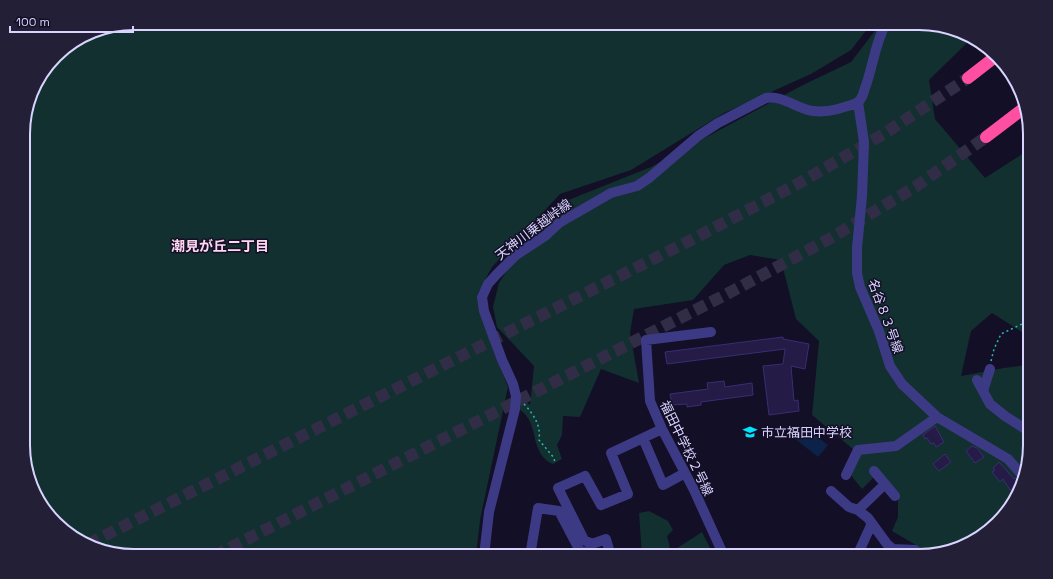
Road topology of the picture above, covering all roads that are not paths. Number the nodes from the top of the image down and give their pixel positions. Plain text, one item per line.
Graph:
1 (883, 30) edge
2 (992, 59) edge
3 (968, 78) tunnel mouth
4 (858, 102) junction
5 (1020, 111) edge
6 (986, 137) tunnel mouth
7 (711, 332) dead end
8 (990, 369) road end
9 (977, 380) dead end
10 (983, 391) junction
11 (937, 417) junction
12 (1023, 428) edge
13 (662, 429) junction
14 (643, 438) junction
15 (1020, 469) edge
16 (874, 471) dead end
17 (685, 473) junction
18 (846, 475) dead end
19 (885, 484) junction
20 (831, 491) dead end
21 (895, 496) dead end
22 (858, 510) junction
23 (872, 523) junction
24 (485, 549) edge
25 (531, 549) edge
26 (579, 549) edge
27 (609, 549) edge
28 (721, 549) edge
29 (860, 549) edge
30 (893, 549) edge

1 - 4 street
2 - 3 highway
4 - 11 street, 名谷８３号線
4 - 24 street, 天神川乗越峠線
5 - 6 highway
7 - 13 street, 福田中学校２号線
8 - 10 street
9 - 10 street
10 - 12 street
11 - 15 street, 名谷８３号線
11 - 18 street
13 - 14 street
13 - 17 street, 福田中学校２号線
14 - 17 street
14 - 27 street
16 - 19 street
17 - 28 street, 福田中学校２号線
19 - 21 street
19 - 22 street
20 - 22 street
22 - 23 street
23 - 29 street
23 - 30 street
25 - 26 street

